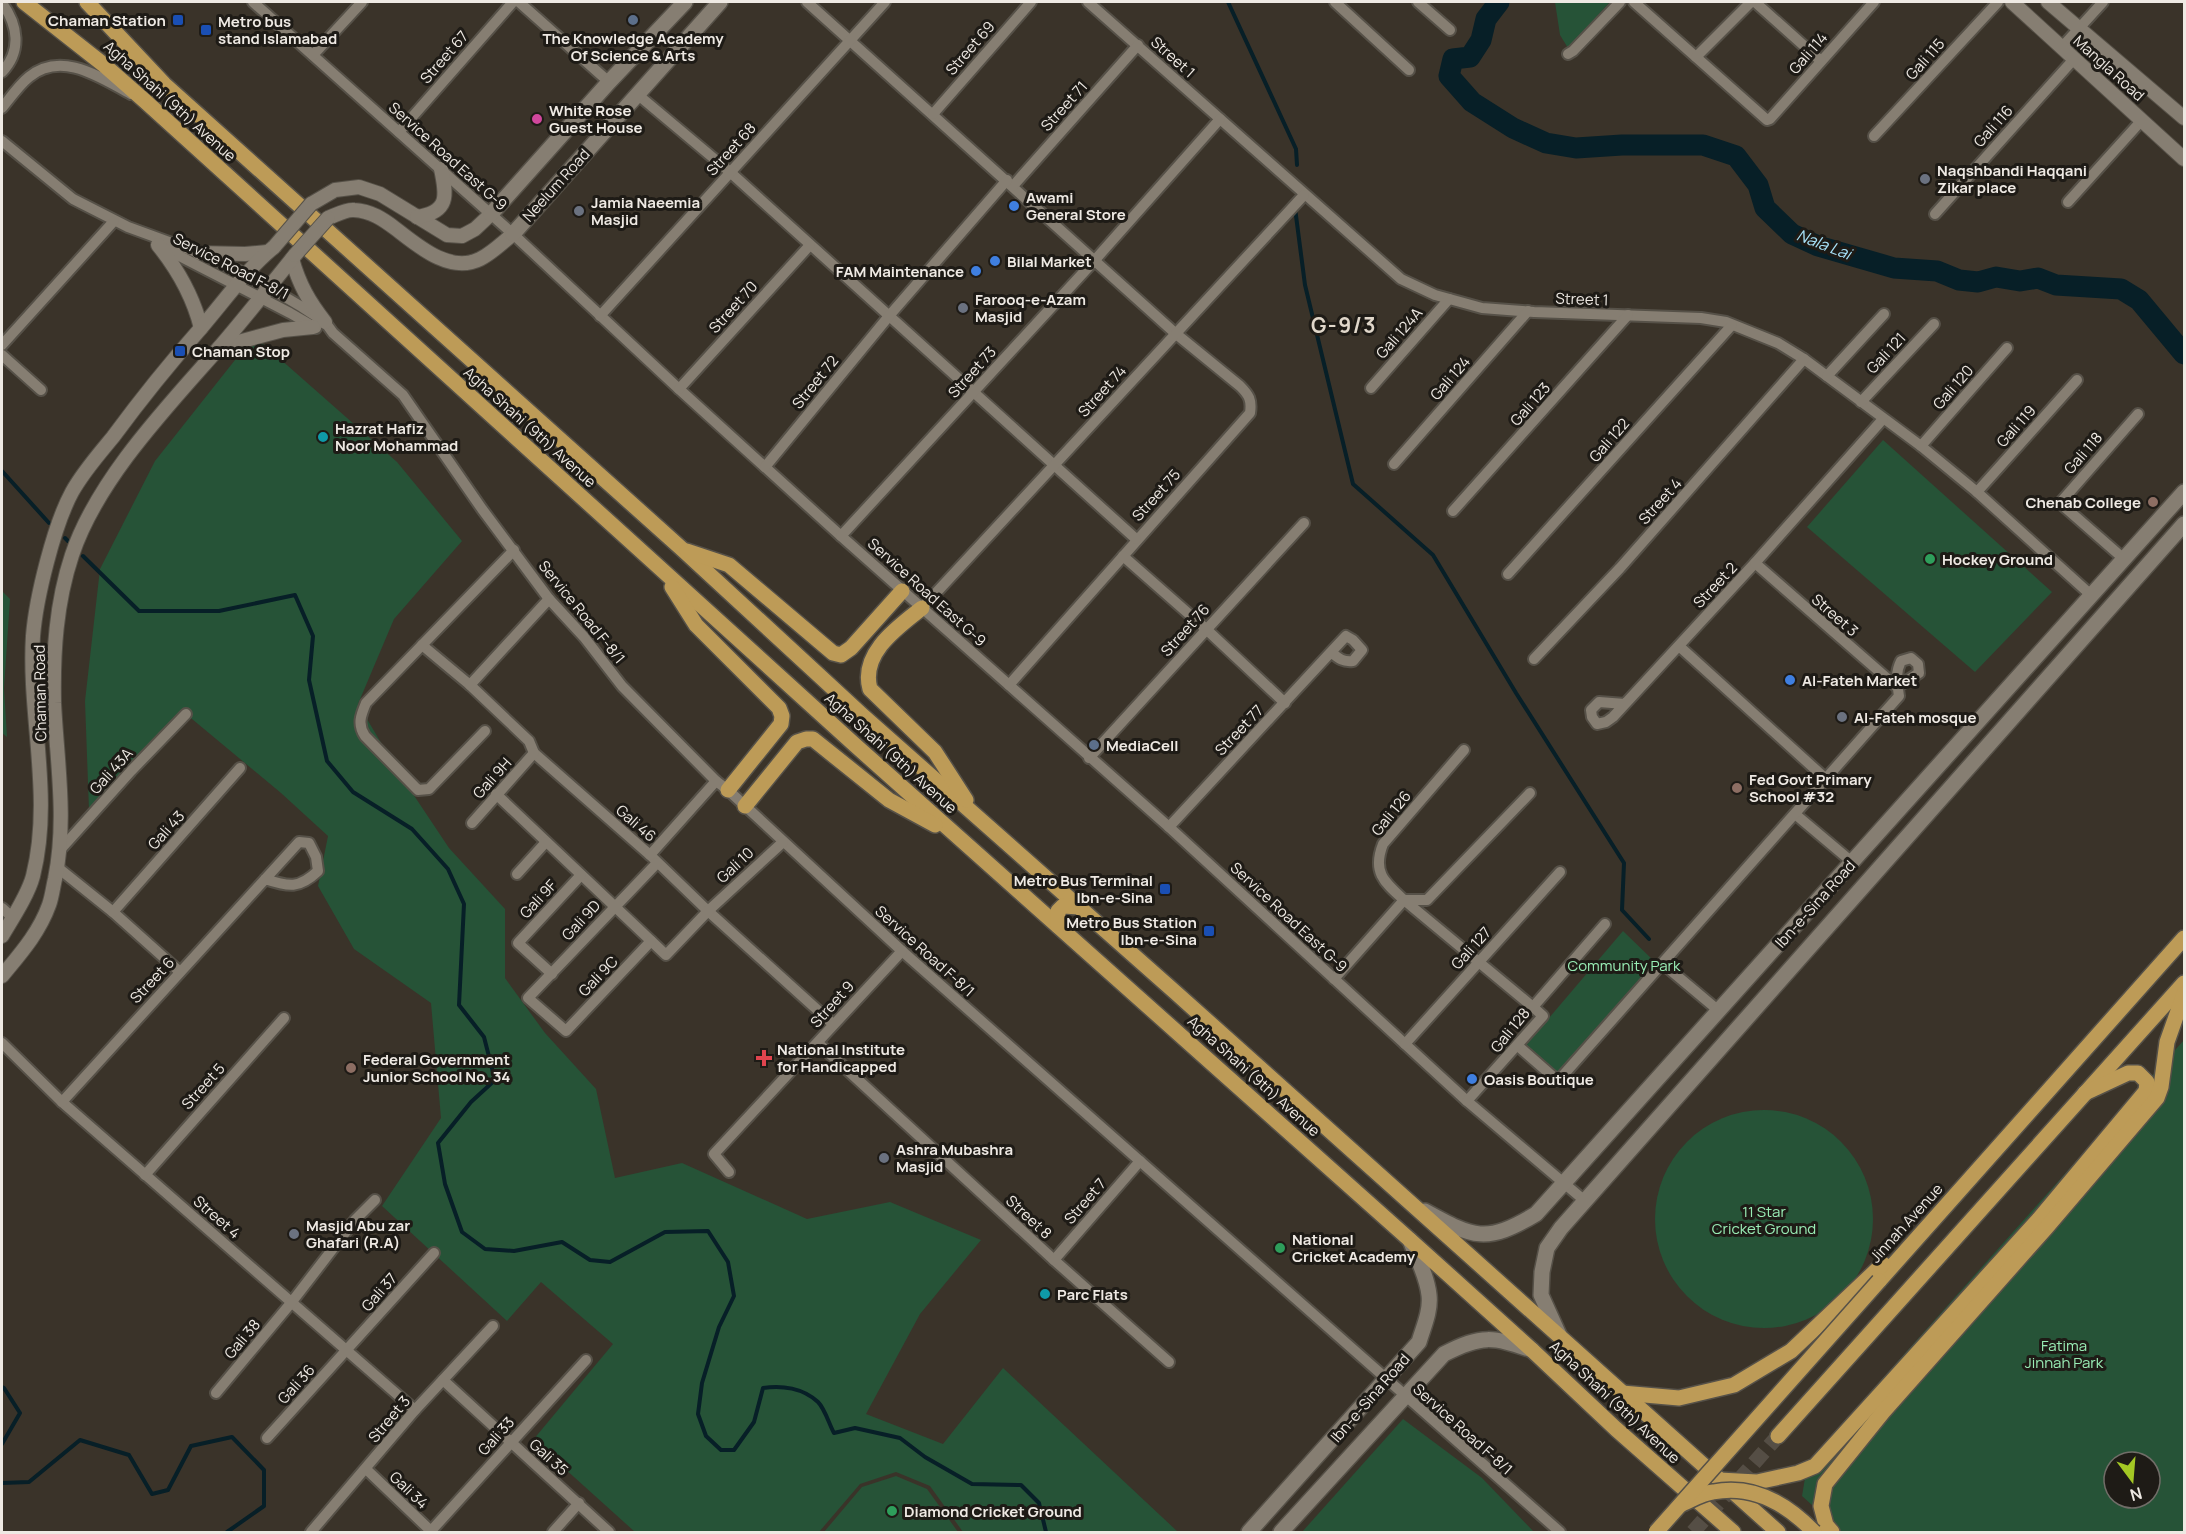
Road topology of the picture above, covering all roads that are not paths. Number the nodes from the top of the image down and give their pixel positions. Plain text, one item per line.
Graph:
1 (24, 2) edge
2 (87, 2) edge
3 (255, 2) edge
4 (362, 2) edge
5 (513, 2) edge
6 (519, 2) edge
7 (685, 2) edge
8 (720, 2) edge
9 (807, 2) edge
10 (885, 2) edge
11 (1031, 2) edge
12 (1088, 2) edge
13 (1335, 2) edge
14 (1418, 2) edge
15 (1620, 2) edge
16 (1634, 2) edge
17 (1753, 2) edge
18 (1874, 2) edge
19 (1998, 2) edge
20 (2012, 2) edge
21 (2048, 2) edge
22 (2103, 2) edge
23 (2, 3) edge
24 (2079, 29) junction
25 (1450, 30) dead end
26 (849, 40) junction
27 (1137, 45) junction
28 (2062, 47) junction
29 (1568, 54) dead end
30 (313, 55) junction
31 (1696, 57) junction
32 (2074, 59) junction
33 (1821, 61) junction
34 (1408, 70) dead end
35 (2, 72) edge
36 (609, 82) junction
37 (637, 94) junction
38 (145, 101) junction
39 (2, 108) edge
40 (933, 114) junction
41 (2183, 114) edge
42 (1220, 119) junction
43 (2142, 120) junction
44 (399, 132) junction
45 (1874, 136) dead end
46 (2, 141) edge
47 (2184, 159) edge
48 (441, 170) junction
49 (730, 172) junction
50 (1010, 183) junction
51 (1304, 195) junction
52 (2068, 202) dead end
53 (491, 214) junction
54 (1935, 214) dead end
55 (417, 217) junction
56 (114, 221) junction
57 (513, 234) junction
58 (154, 241) junction
59 (810, 245) junction
60 (271, 249) junction
61 (199, 253) junction
62 (293, 257) junction
63 (1094, 261) junction
64 (250, 270) junction
65 (236, 285) junction
66 (263, 293) junction
67 (1449, 299) junction
68 (1528, 311) junction
69 (1884, 314) dead end
70 (600, 315) junction
71 (1628, 315) junction
72 (889, 316) junction
73 (1934, 324) dead end
74 (1732, 325) junction
75 (201, 328) junction
76 (324, 328) junction
77 (1174, 333) junction
78 (2, 345) edge
79 (220, 347) junction
80 (2007, 348) dead end
81 (2, 355) edge
82 (1804, 359) junction
83 (1827, 376) junction
84 (2077, 380) dead end
85 (1371, 388) dead end
86 (679, 389) junction
87 (41, 390) dead end
88 (975, 392) junction
89 (1861, 402) junction
90 (2138, 414) dead end
91 (1883, 419) junction
92 (1922, 446) junction
93 (1055, 464) junction
94 (1394, 464) dead end
95 (765, 467) junction
96 (1977, 492) junction
97 (2184, 492) edge
98 (1453, 511) dead end
99 (1304, 523) dead end
100 (2184, 524) edge
101 (841, 536) junction
102 (1137, 539) junction
103 (682, 549) junction
104 (514, 550) junction
105 (1123, 556) junction
106 (2124, 559) junction
107 (1755, 563) junction
108 (661, 570) junction
109 (1508, 574) dead end
110 (902, 591) junction
111 (2091, 596) junction
112 (549, 599) junction
113 (922, 608) junction
114 (1206, 629) junction
115 (422, 645) junction
116 (1679, 646) junction
117 (1331, 652) dead end
118 (1534, 659) dead end
119 (470, 685) junction
120 (1008, 685) junction
121 (1285, 703) junction
122 (1625, 704) dead end
123 (186, 714) dead end
124 (485, 731) dead end
125 (1464, 750) dead end
126 (534, 753) junction
127 (1089, 758) junction
128 (240, 768) dead end
129 (1826, 779) junction
130 (722, 785) junction
131 (1530, 793) dead end
132 (496, 794) junction
133 (745, 806) junction
134 (1795, 814) junction
135 (976, 816) junction
136 (472, 823) dead end
137 (1169, 827) junction
138 (959, 838) junction
139 (546, 842) junction
140 (783, 842) junction
141 (60, 850) junction
142 (654, 859) junction
143 (1852, 862) junction
144 (57, 867) junction
145 (1560, 872) dead end
146 (517, 874) dead end
147 (581, 875) junction
148 (265, 879) junction
149 (1404, 900) junction
150 (614, 907) junction
151 (1080, 907) junction
152 (2, 908) edge
153 (708, 911) junction
154 (113, 912) junction
155 (13, 918) junction
156 (1605, 924) dead end
157 (1058, 926) junction
158 (2, 936) edge
159 (2184, 938) edge
160 (651, 941) junction
161 (902, 951) junction
162 (1478, 962) junction
163 (1663, 964) junction
164 (180, 972) junction
165 (552, 974) junction
166 (2, 976) edge
167 (1334, 979) junction
168 (2184, 983) edge
169 (2184, 994) edge
170 (528, 998) joint
171 (1533, 1007) junction
172 (1719, 1011) junction
173 (284, 1018) dead end
174 (833, 1024) junction
175 (818, 1043) junction
176 (2, 1044) edge
177 (1405, 1044) junction
178 (1518, 1046) junction
179 (2085, 1093) junction
180 (1467, 1101) junction
181 (62, 1102) junction
182 (1140, 1161) junction
183 (729, 1172) dead end
184 (145, 1175) junction
185 (1565, 1184) junction
186 (375, 1200) dead end
187 (1951, 1200) junction
188 (1585, 1201) junction
189 (1412, 1204) junction
190 (1410, 1240) junction
191 (434, 1253) dead end
192 (1053, 1260) junction
193 (291, 1304) junction
194 (493, 1326) dead end
195 (1560, 1338) junction
196 (347, 1350) junction
197 (1532, 1350) junction
198 (586, 1360) dead end
199 (1169, 1362) dead end
200 (1385, 1379) junction
201 (443, 1380) junction
202 (216, 1393) dead end
203 (1622, 1393) junction
204 (1404, 1396) junction
205 (415, 1410) junction
206 (1778, 1436) tunnel mouth
207 (267, 1438) dead end
208 (510, 1442) junction
209 (366, 1469) junction
210 (1719, 1480) junction
211 (579, 1503) junction
212 (1679, 1505) junction
213 (431, 1532) edge
214 (1776, 1532) edge
215 (311, 1533) edge
216 (553, 1533) edge
217 (609, 1533) edge
218 (1249, 1533) edge
219 (1281, 1533) edge
220 (1560, 1533) edge
221 (1656, 1533) edge
222 (1733, 1533) edge
223 (1814, 1533) edge
224 (1832, 1533) edge

1 - 38 main road, Agha Shahi (9th) Avenue
2 - 103 main road, Agha Shahi (9th) Avenue
3 - 30 street, Service Road East G-9
4 - 30 street
5 - 44 street, Street 67
6 - 36 street
7 - 36 main road, Neelum Road
8 - 37 main road, Neelum Road
9 - 26 street, Street 75
10 - 26 street, Street 68
11 - 40 street, Street 69
12 - 27 street, Street 1
13 - 34 street
14 - 25 street
15 - 29 street
16 - 31 street
17 - 31 street
17 - 33 street
18 - 33 street, Gali 114
19 - 45 street, Gali 115
20 - 28 street, Mangla Road
21 - 24 street, Mangla Road
22 - 24 street
23 - 35 street
24 - 28 street
24 - 41 street, Mangla Road
26 - 40 street, Street 75
26 - 49 street, Street 68
27 - 42 street, Street 1
27 - 50 street, Street 71
28 - 32 street, Mangla Road
30 - 44 street, Service Road East G-9
31 - 33 street, Gali 114
32 - 43 street, Mangla Road
32 - 54 street, Gali 116
36 - 53 main road, Neelum Road
37 - 49 street
37 - 57 main road, Neelum Road
38 - 39 street
38 - 108 main road, Agha Shahi (9th) Avenue
40 - 50 street, Street 75
42 - 51 street, Street 1
42 - 63 street, Street 73
43 - 47 street, Mangla Road
43 - 52 street
44 - 48 street, Service Road East G-9
46 - 56 street, Service Road F-8/1
48 - 53 street, Service Road East G-9
48 - 55 street
49 - 59 street
49 - 70 street, Street 68
50 - 63 street, Street 75
50 - 72 street, Street 71
51 - 67 street, Street 1
51 - 77 street, Street 74
53 - 55 street
53 - 57 street, Service Road East G-9
55 - 60 street, Chaman Road, bridge
56 - 58 street, Service Road F-8/1
56 - 78 street
57 - 62 street, Chaman Road, bridge
57 - 70 street, Service Road East G-9
58 - 61 street, Service Road F-8/1
58 - 65 street, Service Road F-8/1
58 - 75 street
59 - 72 street
59 - 86 street, Street 70
60 - 61 street
60 - 64 street, Chaman Road
61 - 64 street, Service Road F-8/1
62 - 66 street, Chaman Road
62 - 76 street
63 - 77 street, Street 75
63 - 88 street, Street 73
64 - 65 street, Chaman Road
64 - 66 street, Service Road F-8/1
65 - 66 street, Service Road F-8/1
65 - 75 street, Chaman Road
66 - 76 street, Service Road F-8/1
66 - 79 street, Chaman Road
67 - 68 street, Street 1
67 - 85 street, Gali 124A
68 - 71 street, Street 1
68 - 94 street, Gali 124
69 - 83 street
70 - 86 street, Service Road East G-9
71 - 74 street, Street 1
71 - 98 street, Gali 123
72 - 88 street
72 - 95 street, Street 72
73 - 89 street, Gali 121
74 - 82 street, Street 1
74 - 109 street, Gali 122
75 - 155 street, Chaman Road
76 - 79 street
76 - 104 street, Service Road F-8/1
77 - 93 street, Street 74
77 - 102 street, Street 75
79 - 141 street, Chaman Road
80 - 92 street, Gali 120
81 - 87 street
82 - 83 street, Street 1
82 - 118 street, Street 4
83 - 89 street, Street 1
84 - 96 street, Gali 119
86 - 95 street, Service Road East G-9
88 - 93 street
88 - 101 street, Street 73
89 - 91 street, Street 1
90 - 106 street, Gali 118
91 - 92 street, Street 1
91 - 107 street, Street 2
92 - 96 street, Street 1
93 - 102 street
93 - 113 street, Street 74
95 - 101 street, Service Road East G-9
96 - 111 street, Street 1
97 - 106 main road, Ibn-e-Sina Road
99 - 114 street, Street 76
100 - 188 main road, Ibn-e-Sina Road
101 - 110 street, Service Road East G-9
102 - 105 street, Street 75
103 - 110 main road
103 - 135 main road, Agha Shahi (9th) Avenue
104 - 112 street, Service Road F-8/1
104 - 115 street
105 - 114 street
105 - 120 street, Street 75
106 - 111 main road, Ibn-e-Sina Road
107 - 116 street, Street 2
107 - 129 street, Street 3
108 - 130 main road
108 - 138 main road, Agha Shahi (9th) Avenue
110 - 113 street, Service Road East G-9
111 - 143 main road, Ibn-e-Sina Road
112 - 119 street
112 - 130 street, Service Road F-8/1
113 - 120 street, Service Road East G-9
113 - 135 main road
114 - 121 street
114 - 127 street, Street 76
115 - 119 street, Gali 46
115 - 124 street
116 - 122 street, Street 2
116 - 129 street
117 - 121 street, Street 77
119 - 126 street, Gali 46
120 - 127 street, Service Road East G-9
121 - 137 street, Street 77
123 - 141 street, Gali 43A
125 - 149 street, Gali 126
126 - 132 street, Gali 9H
126 - 142 street, Gali 46
127 - 137 street, Service Road East G-9
128 - 154 street, Gali 43
129 - 134 street
130 - 133 street, Service Road F-8/1
130 - 142 street, Gali 9D
131 - 149 street
132 - 136 street, Gali 9H
132 - 139 street
133 - 138 main road
133 - 140 street, Service Road F-8/1
134 - 143 street
134 - 163 street
135 - 151 main road, Agha Shahi (9th) Avenue
137 - 167 street, Service Road East G-9
138 - 157 main road, Agha Shahi (9th) Avenue
139 - 146 street
139 - 147 street
140 - 153 street, Gali 10
140 - 161 street, Service Road F-8/1
141 - 144 street, Chaman Road
142 - 150 street, Gali 9D
142 - 153 street, Gali 46
143 - 172 main road, Ibn-e-Sina Road
144 - 154 street
144 - 166 street, Chaman Road
145 - 162 street, Gali 127
147 - 150 street
147 - 165 street, Gali 9F
148 - 148 street, Street 6
148 - 164 street, Street 6
149 - 162 street, Gali 126
149 - 167 street
150 - 160 street
150 - 165 street, Gali 9D
151 - 157 main road
151 - 189 main road, Agha Shahi (9th) Avenue
152 - 155 street
153 - 160 street, Gali 10
153 - 174 street, Gali 46
154 - 164 street
155 - 158 street, Chaman Road
156 - 171 street, Gali 128
157 - 190 main road, Agha Shahi (9th) Avenue
159 - 187 main road, Jinnah Avenue
160 - 170 street, Gali 9C
161 - 174 street, Street 9
161 - 182 street, Service Road F-8/1
162 - 171 street, Gali 126
162 - 177 street, Gali 127
163 - 172 street
163 - 178 street
164 - 181 street, Street 6
165 - 170 street, Gali 9D
167 - 177 street, Service Road East G-9
168 - 179 main road
169 - 224 main road
171 - 178 street, Gali 128
172 - 185 main road, Ibn-e-Sina Road
173 - 184 street, Street 5
174 - 175 street, Street 9
175 - 183 street, Street 9
175 - 192 street, Street 8
176 - 181 street, Street 4
177 - 180 street, Service Road East G-9
178 - 180 street, Gali 128
179 - 206 main road
179 - 210 main road
180 - 185 street, Service Road East G-9
181 - 184 street, Street 4
182 - 192 street, Street 7
182 - 200 street, Service Road F-8/1
184 - 193 street, Street 4
185 - 188 street, Service Road East G-9
185 - 189 main road, Ibn-e-Sina Road
186 - 193 street, Gali 38
187 - 203 main road
187 - 212 main road, Jinnah Avenue, bridge
188 - 195 main road, Ibn-e-Sina Road
189 - 195 main road, Agha Shahi (9th) Avenue
190 - 197 main road, Agha Shahi (9th) Avenue
190 - 200 main road, Ibn-e-Sina Road
191 - 196 street, Gali 37
192 - 199 street, Street 8
193 - 196 street, Street 4
193 - 202 street, Gali 38
194 - 201 street, Street 3
195 - 203 main road, Agha Shahi (9th) Avenue
196 - 205 street, Street 4
196 - 207 street, Gali 36
197 - 204 main road, Ibn-e-Sina Road
197 - 222 main road, Agha Shahi (9th) Avenue
198 - 208 street, Gali 33
200 - 204 street, Service Road F-8/1
200 - 218 main road, Ibn-e-Sina Road
201 - 205 street, Street 3
201 - 208 street, Gali 35
203 - 210 main road, Agha Shahi (9th) Avenue
204 - 219 main road, Ibn-e-Sina Road
204 - 220 street, Service Road F-8/1
205 - 209 street, Street 3
208 - 211 street, Gali 35
208 - 213 street, Gali 33
209 - 213 street, Gali 34
209 - 215 street, Street 3
210 - 214 main road, Agha Shahi (9th) Avenue
211 - 216 street
211 - 217 street, Gali 35
212 - 221 main road, Jinnah Avenue, bridge
212 - 223 main road, bridge

